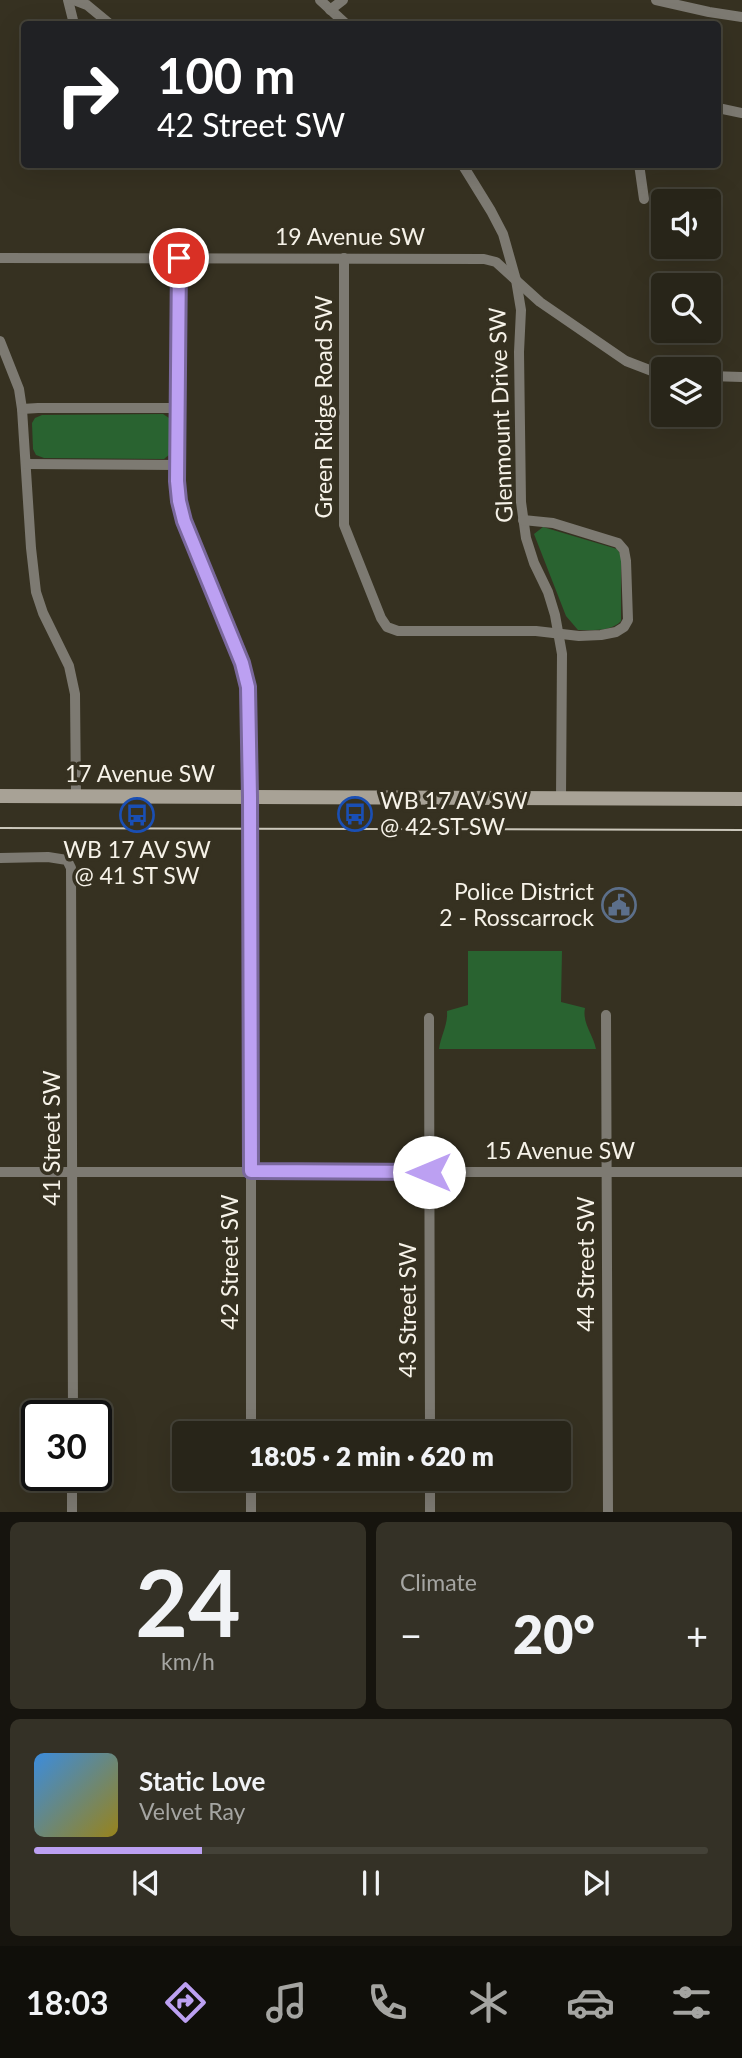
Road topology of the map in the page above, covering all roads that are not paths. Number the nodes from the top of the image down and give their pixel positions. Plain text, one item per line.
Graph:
1 (68, 0) edge
2 (74, 0) edge
3 (320, 0) edge
4 (343, 0) edge
5 (656, 0) edge
6 (330, 9) junction
7 (742, 18) edge
8 (73, 21) edge
9 (106, 21) edge
10 (343, 21) edge
11 (721, 109) edge
12 (742, 113) edge
13 (464, 168) edge
14 (640, 168) edge
15 (644, 200) dead end
16 (0, 257) edge
17 (179, 258) junction
18 (344, 258) junction
19 (516, 280) junction
20 (0, 341) edge
21 (651, 371) edge
22 (721, 376) edge
23 (742, 377) edge
24 (177, 408) junction
25 (22, 409) junction
26 (26, 464) junction
27 (177, 465) junction
28 (523, 520) junction
29 (558, 634) junction
30 (0, 796) edge
31 (76, 796) junction
32 (250, 797) junction
33 (561, 798) junction
34 (742, 799) edge
35 (0, 858) edge
36 (606, 1015) dead end
37 (429, 1018) dead end
38 (251, 1171) junction
39 (0, 1172) edge
40 (73, 1172) junction
41 (429, 1172) junction
42 (607, 1172) junction
43 (742, 1172) edge
44 (72, 1400) edge
45 (251, 1421) edge
46 (430, 1421) edge
47 (72, 1491) edge
48 (251, 1491) edge
49 (430, 1491) edge
50 (72, 1512) edge
51 (251, 1512) edge
52 (430, 1512) edge
53 (608, 1512) edge

1 - 8 street
2 - 9 street
3 - 6 street
4 - 6 street
5 - 7 street
6 - 10 street
11 - 12 street
13 - 19 street, Glenmount Drive SW
14 - 15 street
16 - 17 street, 19 Avenue SW
17 - 18 street, 19 Avenue SW
17 - 24 street, 42 Street SW
18 - 19 street, 19 Avenue SW
18 - 29 street, Green Ridge Road SW
19 - 21 street, 19 Avenue SW
19 - 28 street, Glenmount Drive SW
20 - 25 street
22 - 23 street
24 - 25 street
24 - 27 street, 42 Street SW
25 - 26 street
26 - 27 street
26 - 31 street
27 - 32 street, 42 Street SW
28 - 29 street, Glenmount Drive SW
28 - 29 street, Green Ridge Road SW
29 - 33 street, Glenmount Drive SW
30 - 31 main road, 17 Avenue SW
31 - 32 main road, 17 Avenue SW
32 - 33 main road, 17 Avenue SW
32 - 38 street, 42 Street SW, bridge
33 - 34 main road, 17 Avenue SW
35 - 40 street, 41 Street SW
36 - 42 street, 44 Street SW
37 - 41 street, 43 Street SW
38 - 40 street, 15 Avenue SW
38 - 41 street, 15 Avenue SW
38 - 45 street, 42 Street SW
39 - 40 street, 15 Avenue SW
40 - 44 street, 41 Street SW
41 - 42 street, 15 Avenue SW
41 - 46 street, 43 Street SW
42 - 43 street, 15 Avenue SW
42 - 53 street, 44 Street SW
47 - 50 street
48 - 51 street
49 - 52 street

